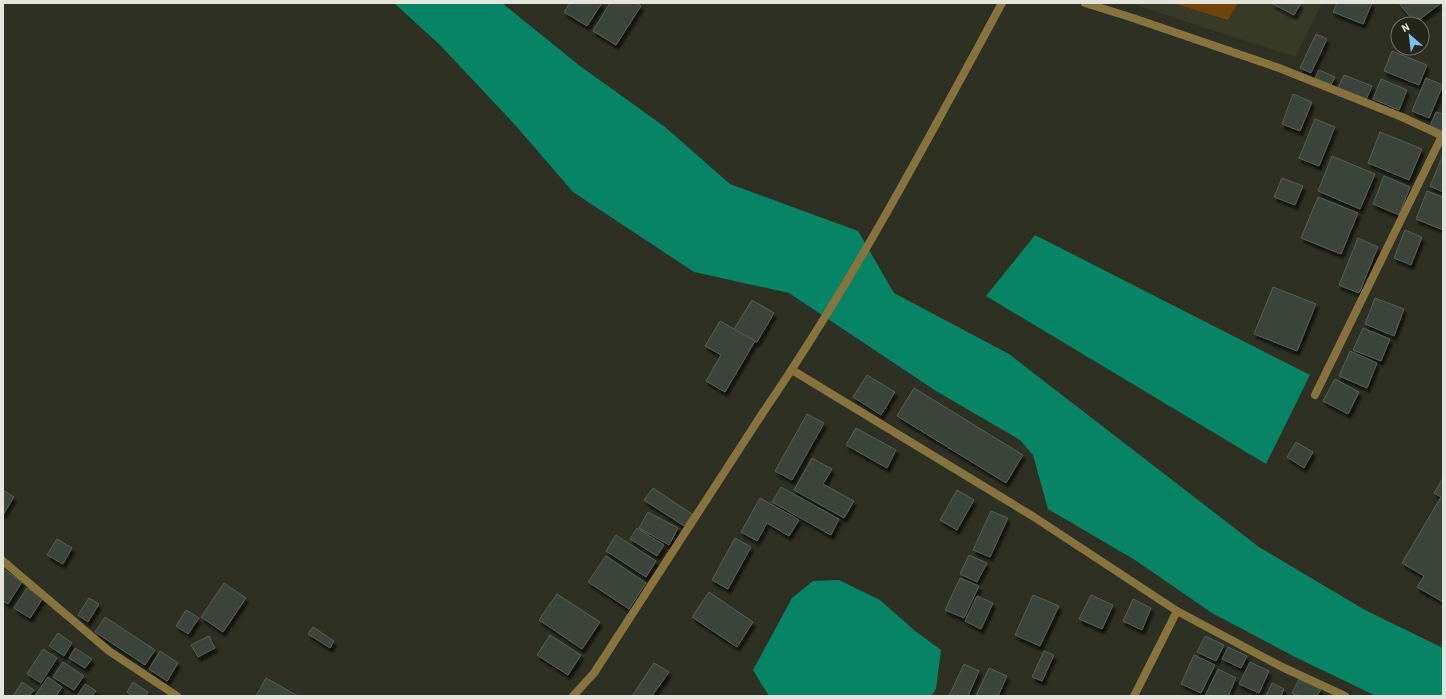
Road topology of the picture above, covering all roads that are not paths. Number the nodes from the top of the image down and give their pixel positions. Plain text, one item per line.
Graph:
1 (1002, 3) edge
2 (1085, 3) edge
3 (1443, 136) edge
4 (792, 370) junction
5 (1315, 395) dead end
6 (3, 561) edge
7 (1177, 611) junction
8 (177, 696) edge
9 (573, 696) edge
10 (1134, 696) edge
11 (1345, 696) edge

1 - 4 street
2 - 3 street
3 - 5 street
4 - 7 street
4 - 9 street
6 - 8 street
7 - 10 street
7 - 11 street

